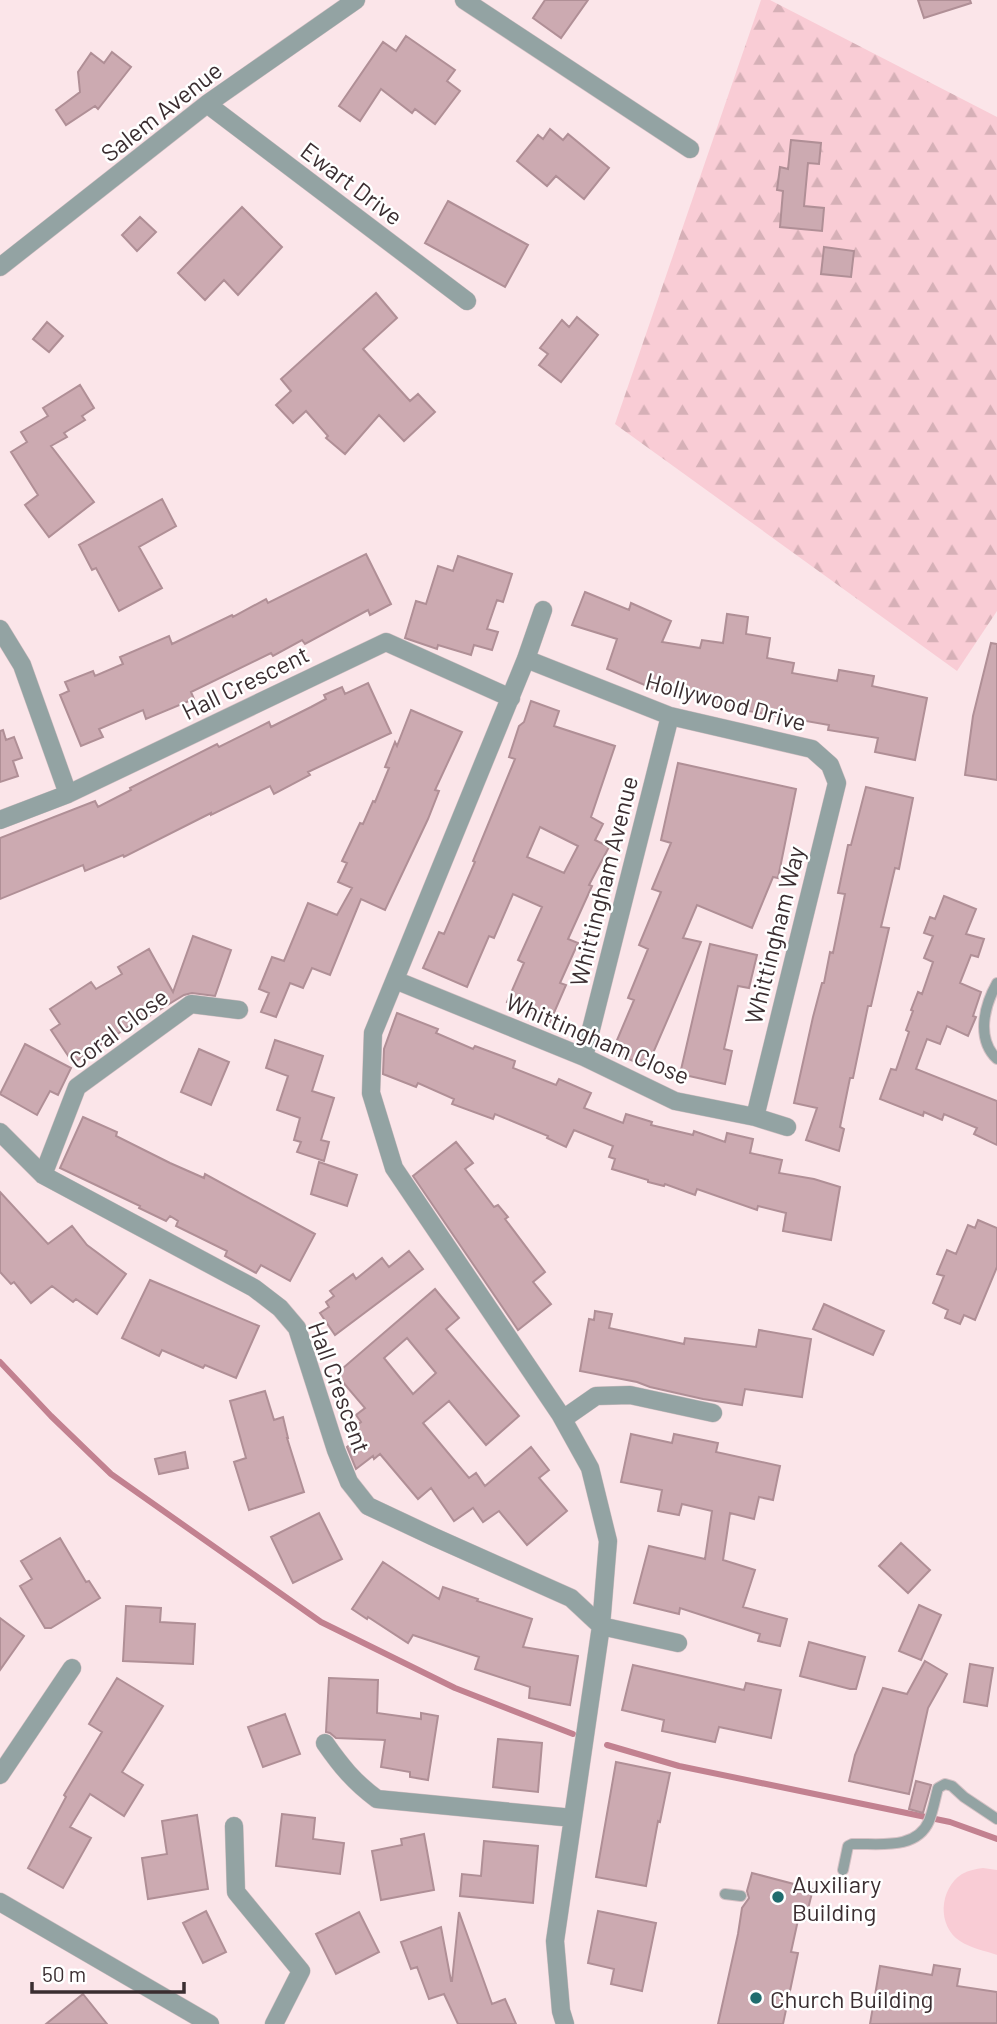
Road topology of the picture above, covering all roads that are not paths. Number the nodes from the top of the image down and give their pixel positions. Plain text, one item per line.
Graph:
1 (356, 0) edge
2 (464, 0) edge
3 (207, 104) junction
4 (690, 149) dead end
5 (0, 267) edge
6 (467, 301) dead end
7 (543, 610) dead end
8 (0, 629) edge
9 (526, 659) junction
10 (511, 698) junction
11 (670, 716) junction
12 (830, 765) joint
13 (68, 794) junction
14 (0, 820) edge
15 (395, 980) junction
16 (997, 983) edge
17 (239, 1010) dead end
18 (584, 1057) junction
19 (997, 1059) edge
20 (755, 1118) junction
21 (787, 1127) dead end
22 (0, 1132) edge
23 (43, 1175) junction
24 (713, 1413) dead end
25 (563, 1419) junction
26 (601, 1626) junction
27 (678, 1643) dead end
28 (72, 1668) dead end
29 (325, 1743) dead end
30 (0, 1775) edge
31 (573, 1818) junction
32 (997, 1819) edge
33 (234, 1826) dead end
34 (844, 1870) dead end
35 (725, 1894) dead end
36 (741, 1896) dead end
37 (0, 1902) edge
38 (210, 2024) edge
39 (274, 2024) edge
40 (565, 2024) edge

1 - 3 street, Salem Avenue
2 - 4 street
3 - 5 street, Salem Avenue
3 - 6 street, Ewart Drive
7 - 9 street
8 - 13 street
9 - 10 street
9 - 11 street, Hollywood Drive
10 - 13 street, Hall Crescent
10 - 15 street
11 - 12 street, Hollywood Drive
11 - 18 street, Whittingham Avenue
12 - 20 street, Whittingham Way
13 - 14 street, Hall Crescent
15 - 18 street, Whittingham Close
15 - 25 street
16 - 19 lane
17 - 23 street, Coral Close
18 - 20 street, Whittingham Close
20 - 21 street, Whittingham Close
22 - 23 street, Hall Crescent
23 - 26 street, Hall Crescent
24 - 25 street
25 - 26 street
26 - 27 street
26 - 31 street
28 - 30 street
29 - 31 street
31 - 40 street
32 - 34 lane
33 - 39 street
35 - 36 lane
37 - 38 street

